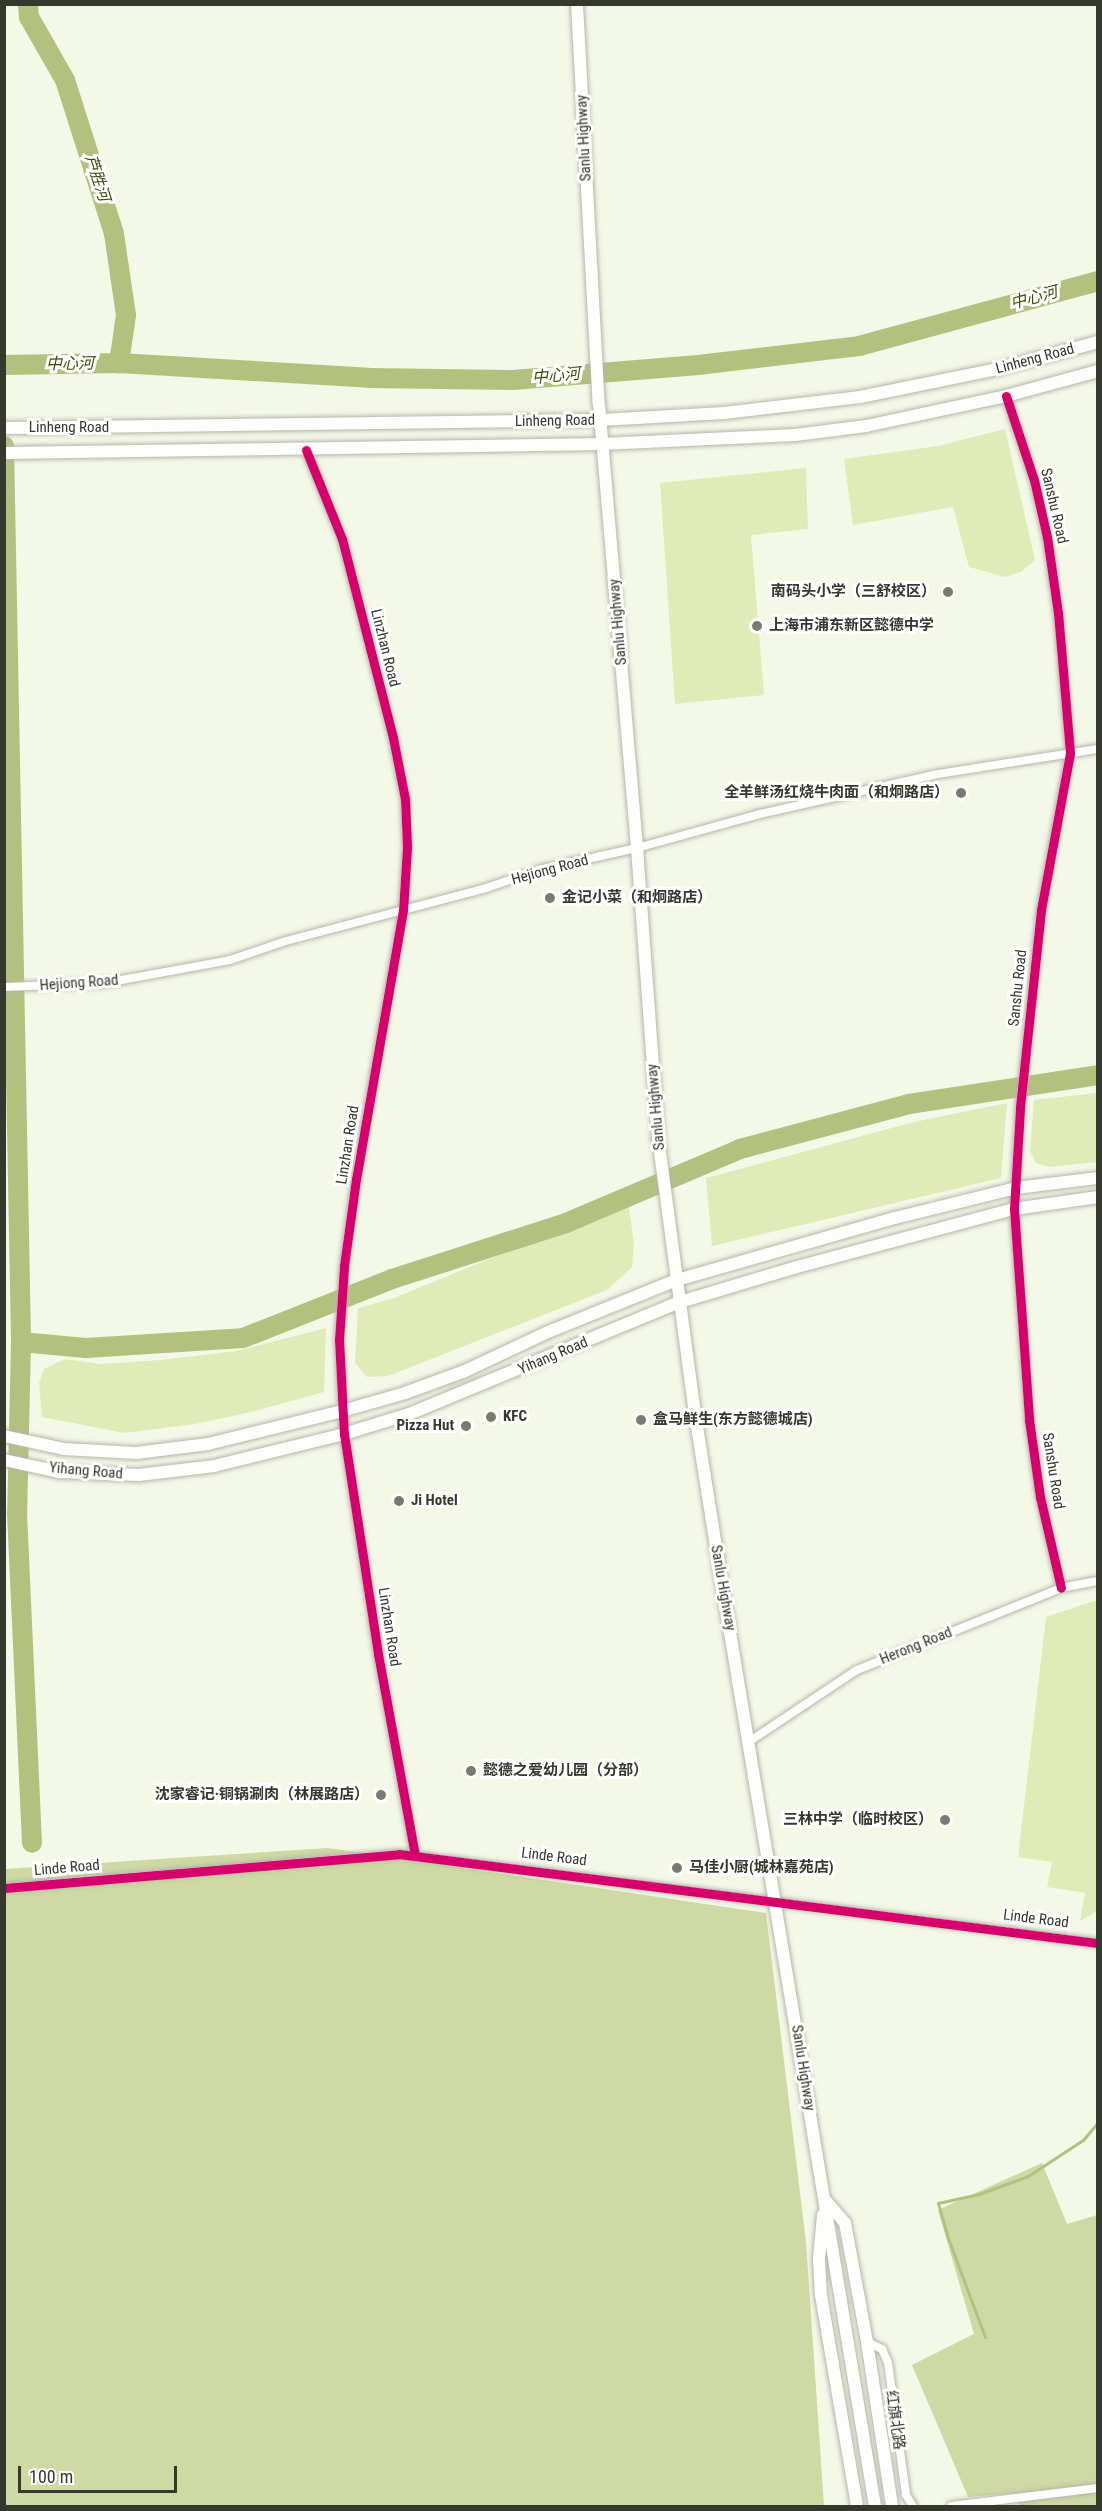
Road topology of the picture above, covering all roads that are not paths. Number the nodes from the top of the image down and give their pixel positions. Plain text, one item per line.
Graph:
1 (577, 4) edge
2 (1098, 342) edge
3 (1098, 371) edge
4 (1006, 396) junction
5 (601, 420) junction
6 (4, 428) edge
7 (602, 444) junction
8 (306, 450) junction
9 (4, 453) edge
10 (1098, 749) edge
11 (1070, 753) junction
12 (637, 849) junction
13 (403, 910) junction
14 (4, 987) edge
15 (1098, 1178) edge
16 (1016, 1188) junction
17 (1098, 1197) edge
18 (1014, 1209) junction
19 (677, 1281) junction
20 (680, 1302) junction
21 (342, 1411) junction
22 (344, 1434) junction
23 (4, 1436) edge
24 (4, 1460) edge
25 (1098, 1581) edge
26 (1061, 1588) junction
27 (750, 1742) junction
28 (415, 1855) junction
29 (4, 1888) edge
30 (776, 1900) junction
31 (1098, 1942) edge
32 (825, 2199) junction
33 (867, 2342) junction
34 (1098, 2488) edge
35 (856, 2506) edge
36 (874, 2506) edge
37 (892, 2506) edge
38 (913, 2506) edge
39 (951, 2506) edge

1 - 5 main road, Sanlu Highway
2 - 5 main road, Linheng Road
3 - 4 main road, Linheng Road
4 - 7 main road, Linheng Road
4 - 11 street, Sanshu Road
5 - 6 main road, Linheng Road
5 - 7 main road, Sanlu Highway
7 - 8 main road, Linheng Road
7 - 12 main road, Sanlu Highway
8 - 9 main road, Linheng Road
8 - 13 street, Linzhan Road
10 - 11 street, Hejiong Road
11 - 12 street, Hejiong Road
11 - 16 street, Sanshu Road
12 - 13 street, Hejiong Road
12 - 19 main road, Sanlu Highway
13 - 14 street, Hejiong Road
13 - 21 street, Linzhan Road
15 - 16 main road, Yihang Road
16 - 18 street, Sanshu Road
16 - 19 main road, Yihang Road
17 - 18 main road, Yihang Road
18 - 20 main road, Yihang Road
18 - 26 street, Sanshu Road
19 - 20 main road, Sanlu Highway
19 - 21 main road, Yihang Road
20 - 22 main road, Yihang Road
20 - 27 main road, Sanlu Highway
21 - 22 street, Linzhan Road
21 - 23 main road, Yihang Road
22 - 24 main road, Yihang Road
22 - 28 street, Linzhan Road
25 - 26 street, Herong Road
26 - 27 street, Herong Road
27 - 30 main road, Sanlu Highway
28 - 29 street, Linde Road
28 - 30 street, Linde Road
30 - 31 street, Linde Road
30 - 32 main road, Sanlu Highway
32 - 33 main road
32 - 35 main road, Sanlu Highway
32 - 36 main road, Sanlu Highway
33 - 37 main road
33 - 38 street, 红旗北路
34 - 39 street

